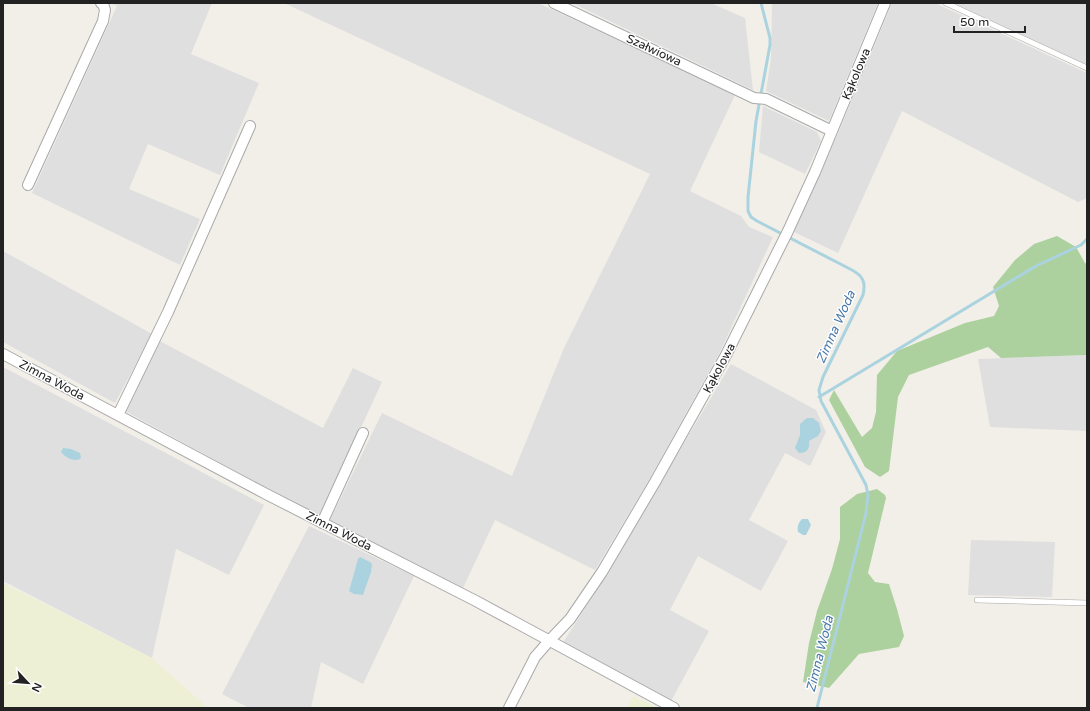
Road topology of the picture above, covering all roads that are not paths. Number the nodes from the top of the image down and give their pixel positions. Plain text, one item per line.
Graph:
1 (101, 3) edge
2 (554, 3) edge
3 (885, 3) edge
4 (946, 3) edge
5 (1087, 68) edge
6 (250, 126) dead end
7 (832, 131) junction
8 (28, 185) dead end
9 (3, 354) edge
10 (118, 415) junction
11 (363, 433) dead end
12 (322, 523) junction
13 (977, 600) dead end
14 (1087, 603) edge
15 (549, 641) junction
16 (509, 708) edge
17 (674, 708) edge

1 - 8 street
2 - 7 street, Szałwiowa
3 - 7 street, Kąkolowa
4 - 5 lane
6 - 10 street
7 - 15 street, Kąkolowa
9 - 10 street, Zimna Woda
10 - 12 street, Zimna Woda
11 - 12 street
12 - 15 street, Zimna Woda
13 - 14 lane
15 - 16 street, Kąkolowa
15 - 17 street, Zimna Woda

